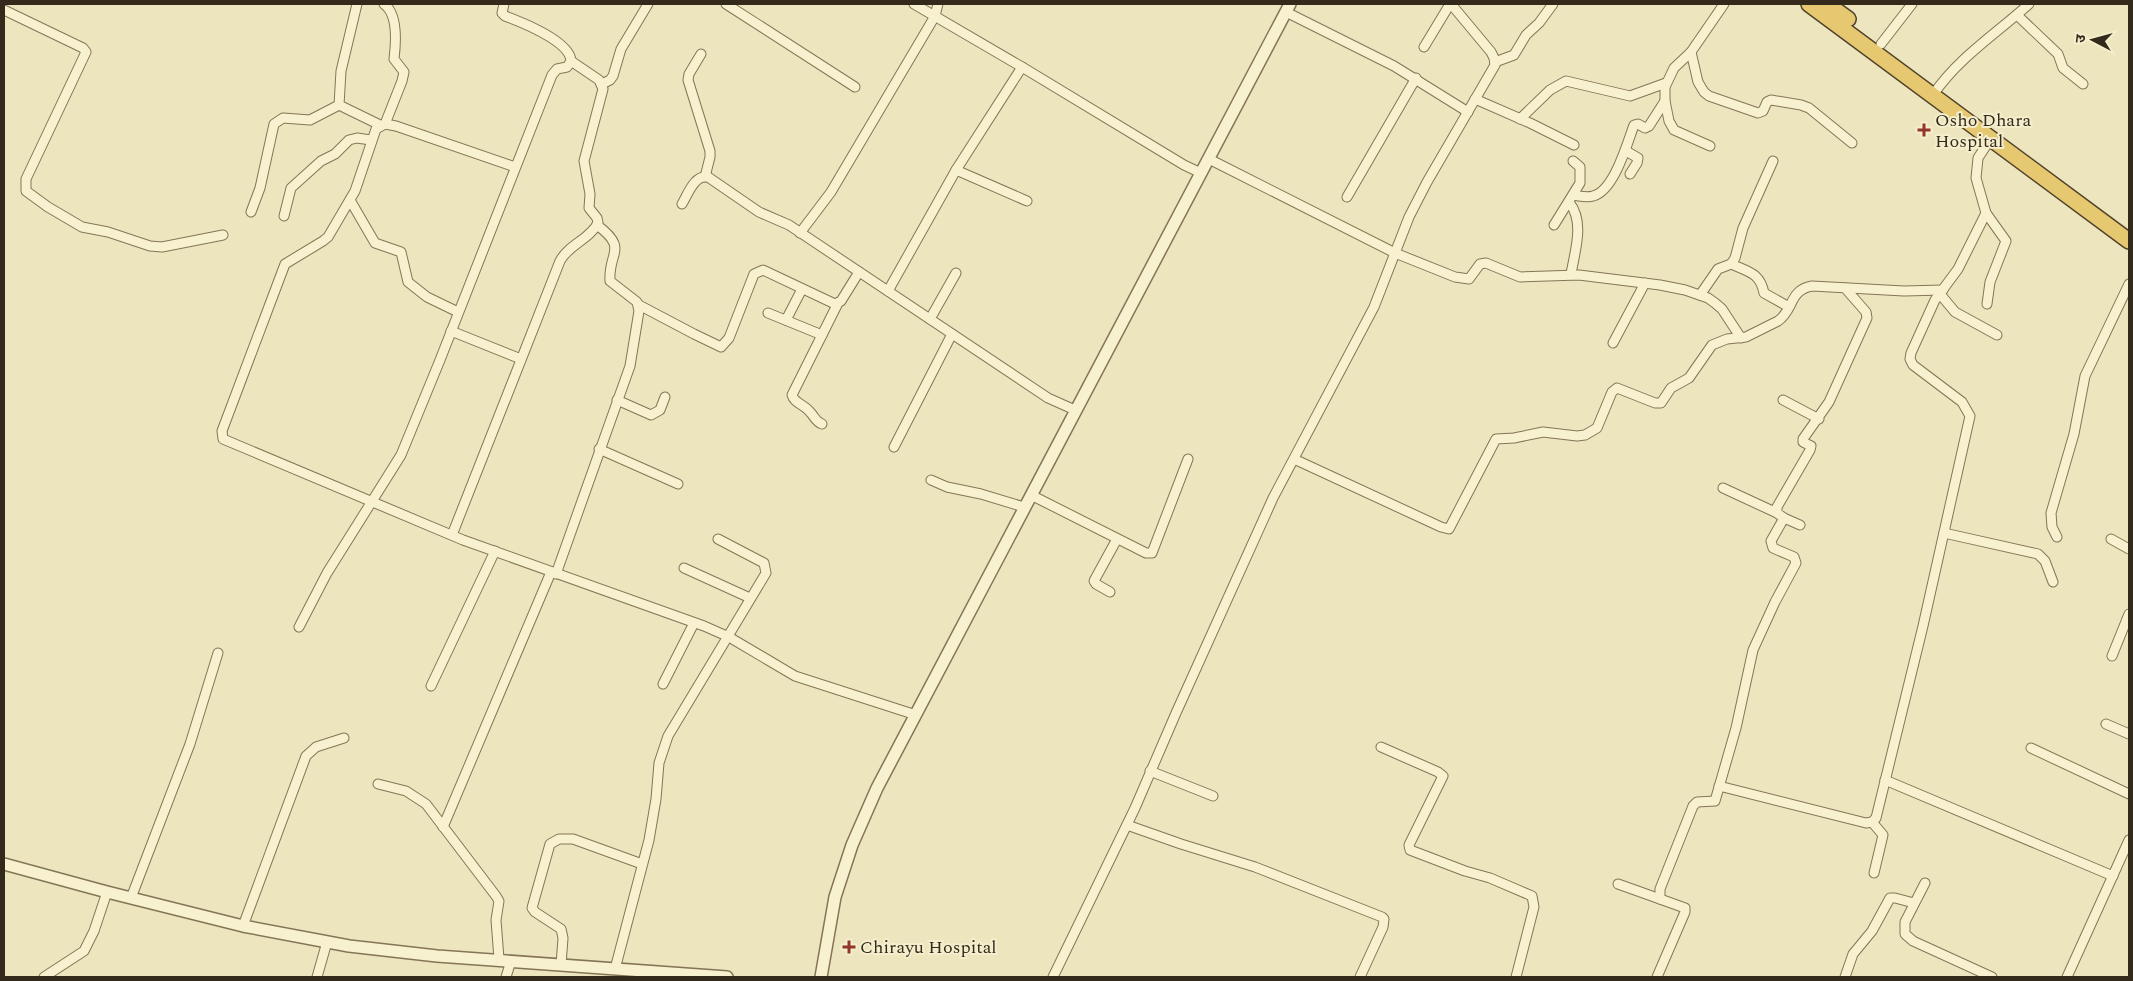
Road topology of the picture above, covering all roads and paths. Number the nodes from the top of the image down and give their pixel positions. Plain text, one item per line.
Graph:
1 (357, 4) edge
2 (384, 4) edge
3 (504, 4) edge
4 (648, 4) edge
5 (726, 4) edge
6 (914, 4) edge
7 (938, 4) edge
8 (1450, 4) edge
9 (1553, 4) edge
10 (1724, 4) edge
11 (1809, 4) edge
12 (1827, 4) edge
13 (1912, 4) edge
14 (2029, 4) edge
15 (1288, 8) edge
16 (4, 10) edge
17 (2017, 15) junction
18 (935, 16) junction
19 (1881, 44) junction
20 (1424, 47) dead end
21 (1691, 52) junction
22 (701, 54) dead end
23 (571, 61) junction
24 (1495, 62) junction
25 (1022, 67) junction
26 (1416, 78) junction
27 (602, 84) junction
28 (1666, 84) junction
29 (2083, 84) dead end
30 (854, 87) dead end
31 (1936, 91) junction
32 (1475, 99) junction
33 (1665, 101) junction
34 (339, 105) junction
35 (1468, 112) junction
36 (1520, 119) junction
37 (382, 124) junction
38 (1991, 138) junction
39 (371, 140) junction
40 (1852, 143) dead end
41 (1574, 145) dead end
42 (1710, 146) dead end
43 (1626, 151) junction
44 (1209, 159) junction
45 (1573, 161) dead end
46 (1773, 161) dead end
47 (515, 167) junction
48 (956, 170) junction
49 (1201, 173) junction
50 (1630, 174) dead end
51 (704, 176) junction
52 (1347, 197) dead end
53 (1571, 198) junction
54 (350, 200) junction
55 (1027, 201) dead end
56 (682, 204) dead end
57 (251, 212) dead end
58 (1986, 212) junction
59 (284, 216) dead end
60 (597, 225) junction
61 (1554, 225) dead end
62 (2129, 229) edge
63 (800, 233) junction
64 (224, 235) dead end
65 (2129, 241) edge
66 (1395, 253) junction
67 (1731, 264) junction
68 (859, 272) junction
69 (956, 273) dead end
70 (1571, 274) junction
71 (1645, 283) junction
72 (2129, 284) edge
73 (1845, 288) junction
74 (802, 289) junction
75 (888, 291) junction
76 (1942, 292) junction
77 (1700, 296) junction
78 (838, 303) junction
79 (1987, 304) dead end
80 (639, 305) junction
81 (1789, 307) junction
82 (458, 312) junction
83 (768, 313) dead end
84 (930, 319) junction
85 (786, 320) junction
86 (451, 331) junction
87 (952, 334) junction
88 (822, 335) junction
89 (1997, 335) dead end
90 (1741, 338) junction
91 (1613, 342) dead end
92 (521, 359) junction
93 (665, 397) dead end
94 (617, 400) junction
95 (1783, 400) dead end
96 (1075, 410) junction
97 (1819, 418) junction
98 (822, 424) dead end
99 (894, 447) dead end
100 (599, 449) junction
101 (1188, 459) dead end
102 (1294, 459) junction
103 (931, 480) dead end
104 (678, 484) dead end
105 (1723, 488) dead end
106 (1030, 495) junction
107 (371, 502) junction
108 (1024, 507) junction
109 (1780, 516) junction
110 (1800, 525) dead end
111 (1944, 533) junction
112 (452, 536) junction
113 (2057, 537) dead end
114 (718, 539) dead end
115 (1117, 539) junction
116 (2111, 539) dead end
117 (2129, 549) edge
118 (495, 551) junction
119 (684, 568) dead end
120 (554, 573) junction
121 (2053, 582) dead end
122 (1110, 592) dead end
123 (750, 598) junction
124 (2129, 614) edge
125 (694, 623) junction
126 (299, 627) dead end
127 (729, 637) junction
128 (218, 653) dead end
129 (2112, 656) dead end
130 (663, 684) dead end
131 (431, 686) dead end
132 (916, 715) junction
133 (2106, 724) dead end
134 (2129, 734) edge
135 (344, 738) dead end
136 (1381, 746) dead end
137 (2031, 748) dead end
138 (1150, 771) junction
139 (1885, 780) junction
140 (378, 784) dead end
141 (1719, 786) junction
142 (2129, 794) edge
143 (1212, 796) dead end
144 (1872, 822) junction
145 (1127, 825) junction
146 (443, 827) junction
147 (2129, 840) edge
148 (4, 864) edge
149 (642, 864) junction
150 (1874, 873) dead end
151 (2113, 876) junction
152 (1925, 883) dead end
153 (1618, 884) dead end
154 (107, 892) junction
155 (130, 898) junction
156 (1660, 899) junction
157 (1914, 903) junction
158 (243, 926) junction
159 (327, 942) junction
160 (505, 960) junction
161 (562, 965) junction
162 (615, 969) junction
163 (652, 974) edge
164 (44, 977) edge
165 (317, 977) edge
166 (506, 977) edge
167 (727, 977) edge
168 (821, 977) edge
169 (1052, 977) edge
170 (1360, 977) edge
171 (1516, 977) edge
172 (1657, 977) edge
173 (1845, 977) edge
174 (1992, 977) edge
175 (2067, 977) edge

1 - 34 street
2 - 37 street
3 - 23 street
4 - 27 street
5 - 30 street
6 - 18 street
7 - 18 street
8 - 20 street
8 - 24 street
9 - 24 street
10 - 21 street
11 - 31 highway
12 - 19 highway
13 - 19 street
14 - 17 street
15 - 26 street
15 - 44 street
16 - 64 street
17 - 29 street
17 - 31 street
18 - 25 street
18 - 63 street
19 - 31 highway
21 - 28 street
21 - 40 street
22 - 51 street
23 - 27 street
23 - 47 street
24 - 32 street
25 - 48 street
25 - 49 street
26 - 35 street
26 - 52 street
27 - 60 street
28 - 33 street
28 - 36 street
31 - 38 highway
31 - 62 highway
32 - 35 street
32 - 36 street
33 - 42 street
33 - 43 street
34 - 37 street
34 - 57 street
35 - 66 street
36 - 41 street
37 - 39 street
37 - 47 street
38 - 58 street
38 - 65 highway
39 - 54 street
39 - 59 street
43 - 50 street
43 - 53 street
44 - 49 street
44 - 66 street
45 - 53 street
46 - 67 street
47 - 82 street
48 - 55 street
48 - 75 street
49 - 96 street
51 - 56 street
51 - 63 street
53 - 61 street
53 - 70 street
54 - 82 street
54 - 107 street
58 - 76 street
58 - 79 street
60 - 80 street
60 - 92 street
63 - 68 street
66 - 70 street
66 - 102 street
67 - 77 street
67 - 81 street
68 - 75 street
68 - 78 street
69 - 84 street
70 - 71 street
71 - 77 street
71 - 91 street
72 - 113 street
73 - 76 street
73 - 81 street
73 - 97 street
74 - 78 street
74 - 80 street
74 - 85 street
75 - 84 street
76 - 89 street
76 - 111 street
77 - 90 street
78 - 88 street
80 - 94 street
81 - 90 street
82 - 86 street
83 - 85 street
84 - 87 street
85 - 88 street
86 - 92 street
86 - 107 street
87 - 96 street
87 - 99 street
88 - 98 street
90 - 102 street
92 - 112 street
93 - 94 street
94 - 100 street
95 - 97 street
96 - 106 street
97 - 109 street
100 - 104 street
100 - 120 street
101 - 115 street
102 - 138 street
103 - 108 street
105 - 109 street
106 - 108 street
106 - 115 street
107 - 112 street
107 - 126 street
108 - 132 street
109 - 110 street
109 - 141 street
111 - 121 street
111 - 139 street
112 - 118 street
114 - 123 street
115 - 122 street
116 - 117 street
118 - 120 street
118 - 131 street
119 - 123 street
120 - 125 street
120 - 146 street
123 - 127 street
124 - 129 street
125 - 127 street
125 - 130 street
127 - 132 street
127 - 149 street
128 - 155 street
132 - 168 street
133 - 134 street
135 - 158 street
136 - 171 street
137 - 142 street
138 - 143 street
138 - 145 street
139 - 144 street
139 - 151 street
140 - 146 street
141 - 144 street
141 - 156 street
144 - 150 street
145 - 169 street
145 - 170 street
146 - 160 street
147 - 151 street
148 - 154 street
149 - 161 street
149 - 162 street
151 - 175 street
152 - 157 street
153 - 156 street
154 - 155 street
154 - 164 street
155 - 158 street
156 - 172 street
157 - 173 street
157 - 174 street
158 - 159 street
159 - 160 street
159 - 165 street
160 - 161 street
160 - 166 street
161 - 162 street
162 - 163 street
163 - 167 street

